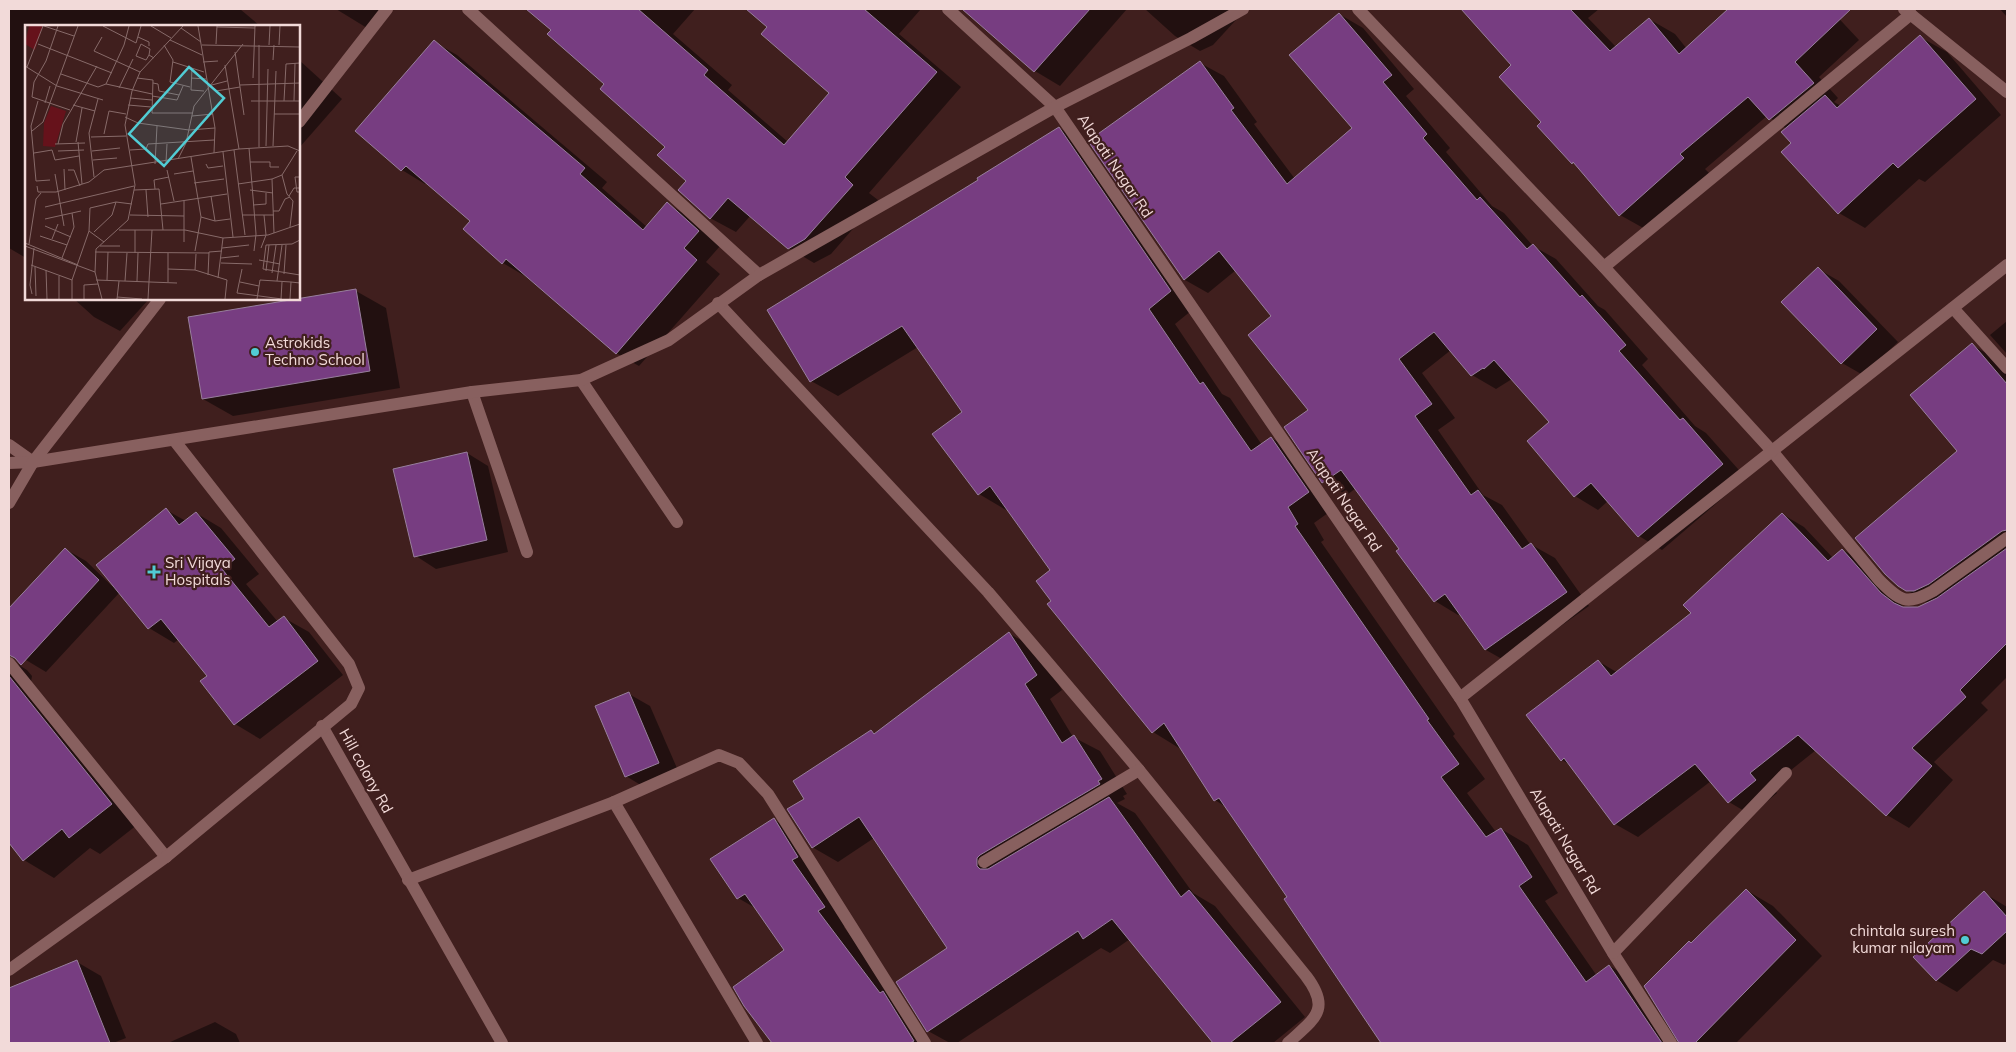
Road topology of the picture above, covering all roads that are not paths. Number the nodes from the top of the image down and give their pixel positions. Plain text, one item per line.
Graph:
1 (387, 9) edge
2 (468, 9) edge
3 (948, 9) edge
4 (1243, 9) edge
5 (1358, 9) edge
6 (1907, 12) edge
7 (2007, 92) edge
8 (1055, 107) junction
9 (300, 121) edge
10 (2007, 265) edge
11 (1604, 267) junction
12 (759, 275) junction
13 (159, 300) edge
14 (718, 303) junction
15 (1953, 308) junction
16 (2007, 368) edge
17 (581, 380) junction
18 (472, 392) junction
19 (174, 440) junction
20 (9, 445) edge
21 (1772, 451) junction
22 (33, 462) junction
23 (9, 463) edge
24 (9, 503) edge
25 (677, 522) dead end
26 (2007, 538) edge
27 (527, 552) dead end
28 (9, 663) edge
29 (1460, 698) junction
30 (322, 726) junction
31 (1139, 770) junction
32 (1786, 773) dead end
33 (614, 802) junction
34 (166, 857) junction
35 (984, 862) dead end
36 (408, 880) junction
37 (1613, 953) junction
38 (9, 970) edge
39 (502, 1043) edge
40 (757, 1043) edge
41 (925, 1043) edge
42 (1288, 1043) edge
43 (1671, 1043) edge

1 - 9 street
2 - 12 street
3 - 8 street, Alapati Nagar Rd
4 - 8 street
5 - 11 street
6 - 7 street
6 - 11 street
8 - 12 street
8 - 29 street, Alapati Nagar Rd
10 - 15 street
11 - 21 street
12 - 14 street
13 - 22 street
14 - 17 street
14 - 31 street
15 - 16 street
15 - 21 street
17 - 18 street
17 - 25 street
18 - 19 street
18 - 27 street
19 - 22 street
19 - 30 street, Hill colony Rd
20 - 22 street
21 - 26 street
21 - 29 street
22 - 23 street
22 - 24 street
28 - 34 street
29 - 37 street, Alapati Nagar Rd
30 - 34 street
30 - 36 street, Hill colony Rd
31 - 35 street
31 - 42 street
32 - 37 street
33 - 36 street
33 - 40 street
33 - 41 street
34 - 38 street
36 - 39 street, Hill colony Rd
37 - 43 street, Alapati Nagar Rd

